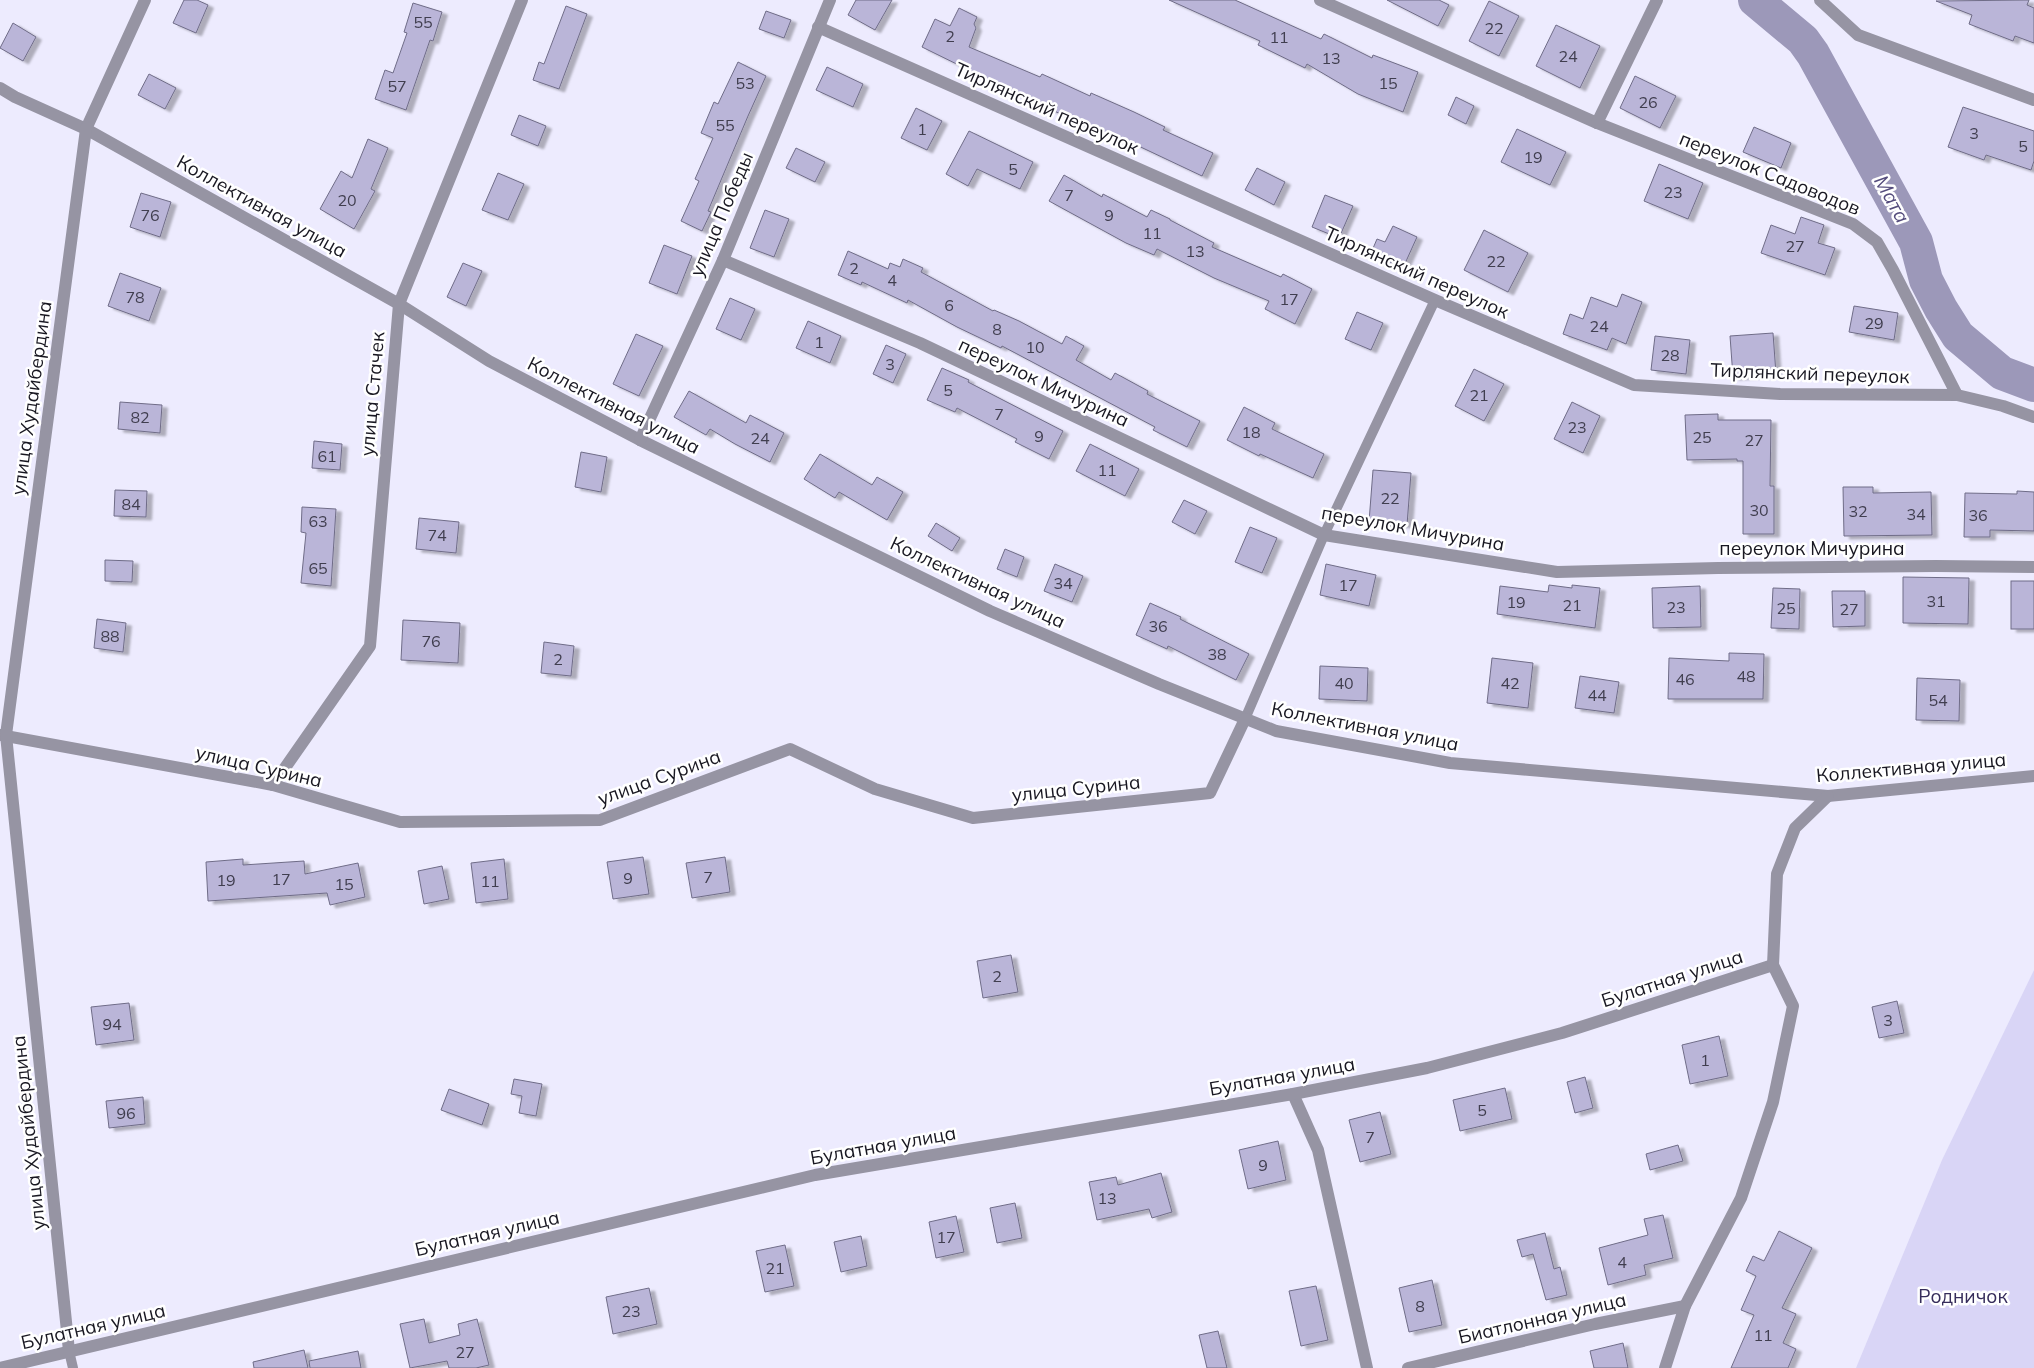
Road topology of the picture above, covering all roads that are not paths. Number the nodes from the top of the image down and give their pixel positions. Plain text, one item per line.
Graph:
1 (145, 0) edge
2 (522, 0) edge
3 (830, 0) edge
4 (1320, 0) edge
5 (1657, 0) edge
6 (1820, 0) edge
7 (818, 27) junction
8 (0, 88) edge
9 (2034, 100) edge
10 (1597, 124) junction
11 (86, 129) junction
12 (723, 260) junction
13 (1435, 300) junction
14 (398, 304) junction
15 (1957, 396) junction
16 (2034, 417) edge
17 (640, 440) junction
18 (1324, 535) junction
19 (2034, 567) edge
20 (1245, 719) junction
21 (3, 735) edge
22 (2034, 776) edge
23 (273, 784) junction
24 (1828, 796) junction
25 (1773, 965) junction
26 (1293, 1094) junction
27 (1685, 1306) junction
28 (69, 1351) junction
29 (0, 1368) edge
30 (73, 1368) edge
31 (1367, 1368) edge
32 (1408, 1368) edge
33 (1665, 1368) edge

1 - 11 street, улица Худайбердина
2 - 14 street, улица Стачек
3 - 7 street, улица Победы
4 - 10 street, переулок Садоводов
5 - 10 street
6 - 9 street
7 - 12 street, улица Победы
7 - 13 street, Тирлянский переулок
8 - 11 street, Коллективная улица
10 - 15 street, переулок Садоводов
11 - 14 street, Коллективная улица
11 - 21 street, улица Худайбердина
12 - 17 street, улица Победы
12 - 18 street, переулок Мичурина
13 - 15 street, Тирлянский переулок
13 - 18 lane
14 - 17 street, Коллективная улица
14 - 23 street, улица Стачек
15 - 16 street, Тирлянский переулок
17 - 20 street, Коллективная улица
18 - 19 street, переулок Мичурина
18 - 20 lane
20 - 23 street, улица Сурина
20 - 24 street, Коллективная улица
21 - 23 street, улица Сурина
21 - 28 street, улица Худайбердина
22 - 24 street, Коллективная улица
24 - 25 street
25 - 26 street, Булатная улица
25 - 27 street
26 - 28 street, Булатная улица
26 - 31 street
27 - 32 street, Биатлонная улица
27 - 33 street
28 - 29 street, Булатная улица
28 - 30 lane

